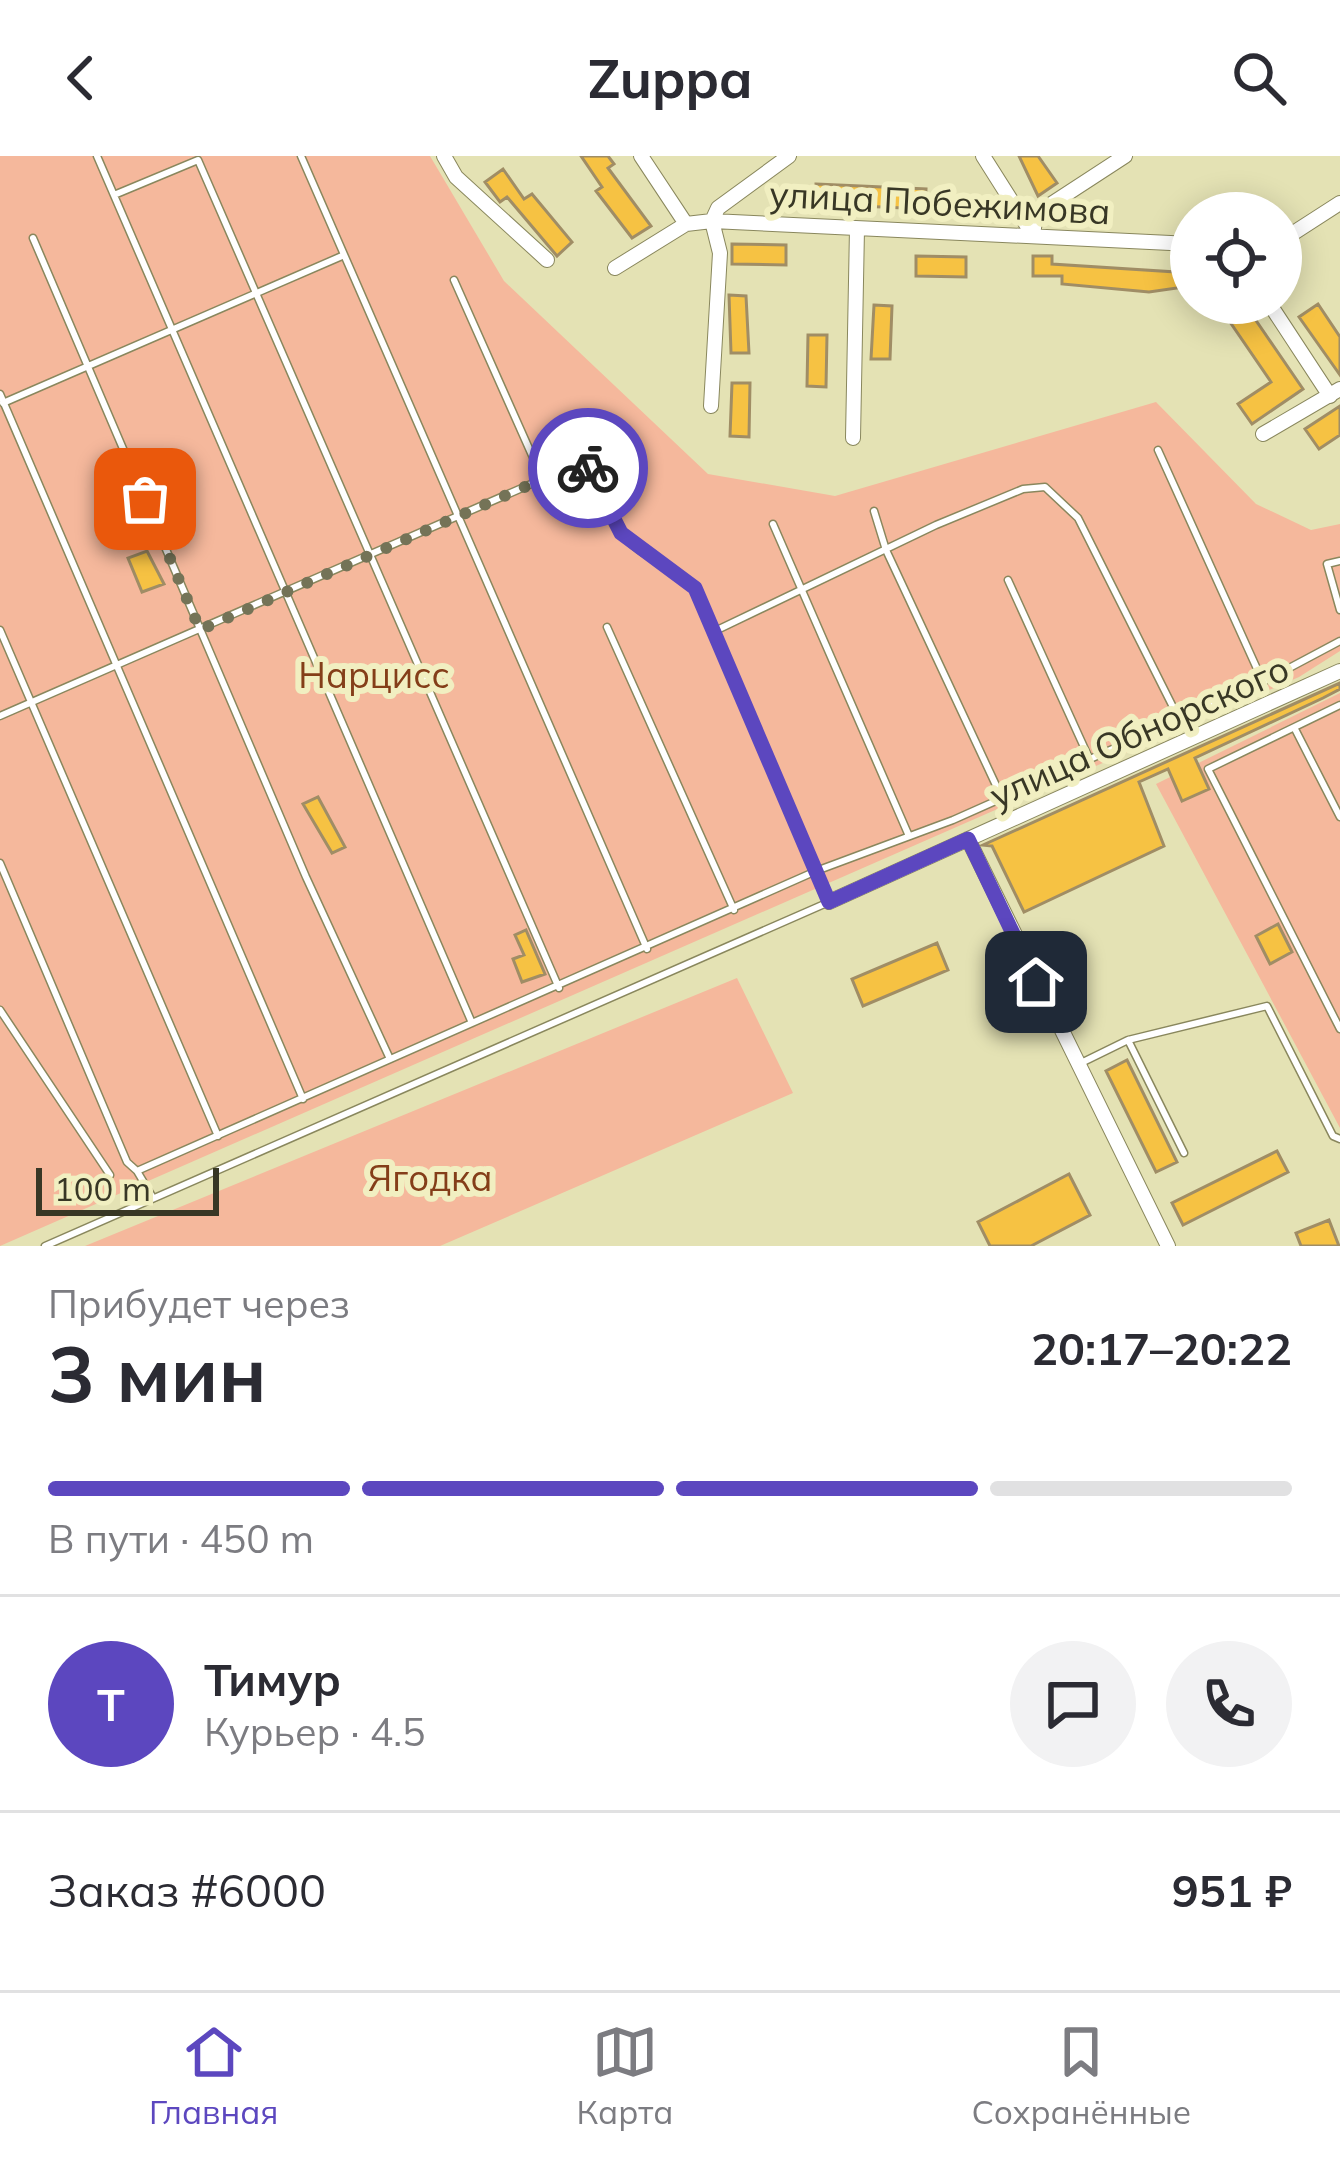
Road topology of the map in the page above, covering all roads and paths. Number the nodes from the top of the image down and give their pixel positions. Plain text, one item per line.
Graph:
1 (97, 156) edge
2 (301, 156) edge
3 (444, 156) edge
4 (641, 156) edge
5 (789, 156) edge
6 (983, 156) edge
7 (1125, 156) edge
8 (114, 195) junction
9 (1340, 203) edge
10 (712, 221) junction
11 (686, 224) junction
12 (1302, 227) edge
13 (856, 229) junction
14 (1034, 235) junction
15 (33, 238) dead end
16 (1170, 243) edge
17 (342, 256) junction
18 (547, 260) dead end
19 (615, 268) dead end
20 (454, 280) dead end
21 (259, 294) junction
22 (1284, 324) edge
23 (174, 332) junction
24 (89, 368) junction
25 (1335, 393) edge
26 (1, 400) edge
27 (711, 406) dead end
28 (1263, 434) dead end
29 (853, 438) dead end
30 (1158, 450) dead end
31 (543, 480) junction
32 (874, 512) dead end
33 (457, 518) junction
34 (773, 524) dead end
35 (886, 550) junction
36 (373, 556) junction
37 (1340, 561) edge
38 (1008, 580) dead end
39 (289, 591) junction
40 (803, 591) junction
41 (1340, 610) edge
42 (607, 627) dead end
43 (0, 630) edge
44 (200, 630) junction
45 (716, 631) junction
46 (1340, 641) edge
47 (116, 666) junction
48 (1340, 671) edge
49 (1263, 682) junction
50 (31, 703) junction
51 (1340, 705) edge
52 (0, 716) edge
53 (1179, 719) junction
54 (1294, 728) junction
55 (1089, 758) junction
56 (1001, 796) junction
57 (1340, 817) edge
58 (909, 836) junction
59 (968, 839) junction
60 (0, 863) edge
61 (816, 871) junction
62 (829, 902) junction
63 (734, 910) junction
64 (647, 950) junction
65 (559, 988) junction
66 (0, 1010) edge
67 (473, 1024) junction
68 (1340, 1028) edge
69 (1128, 1040) junction
70 (390, 1059) junction
71 (1076, 1065) junction
72 (303, 1099) junction
73 (218, 1136) junction
74 (1340, 1138) edge
75 (1184, 1153) dead end
76 (137, 1172) junction
77 (110, 1174) dead end
78 (154, 1198) junction
79 (45, 1246) edge
80 (1168, 1246) edge

1 - 8 lane
2 - 17 lane
3 - 18 street
4 - 11 street
5 - 10 street
6 - 14 street
7 - 14 street
8 - 21 lane
8 - 23 lane
9 - 12 street
10 - 11 street, улица Побежимова
10 - 13 street, улица Побежимова
10 - 27 street
11 - 19 street
13 - 14 street, улица Побежимова
13 - 29 street
14 - 16 street, улица Побежимова
15 - 24 lane
17 - 21 lane
17 - 33 lane
20 - 31 lane
21 - 23 lane
21 - 36 lane
22 - 25 street
23 - 24 lane
23 - 39 lane
24 - 26 lane
24 - 44 lane
25 - 28 street
26 - 47 lane
30 - 49 lane
31 - 33 lane
31 - 45 lane
32 - 35 lane
33 - 36 lane
33 - 64 lane
34 - 40 lane
35 - 40 lane
35 - 53 lane
35 - 56 lane
36 - 39 lane
36 - 65 lane
37 - 41 lane
38 - 55 lane
39 - 44 lane
39 - 67 lane
40 - 45 lane
40 - 58 lane
42 - 63 lane
43 - 50 lane
44 - 47 lane
44 - 70 lane
45 - 61 lane
46 - 49 lane
47 - 50 lane
47 - 72 lane
48 - 59 street, улица Обнорского
49 - 53 lane
50 - 52 lane
50 - 73 lane
51 - 54 lane
53 - 55 lane
54 - 57 lane
54 - 68 lane
55 - 56 lane
56 - 58 lane
58 - 61 lane
59 - 62 street, улица Обнорского
59 - 71 street
60 - 76 lane
61 - 62 lane
61 - 63 lane
62 - 78 lane
63 - 64 lane
64 - 65 lane
65 - 67 lane
66 - 77 lane
67 - 70 lane
69 - 71 lane
69 - 74 lane
69 - 75 lane
70 - 72 lane
71 - 80 street
72 - 73 lane
73 - 76 lane
76 - 78 lane
78 - 79 lane

